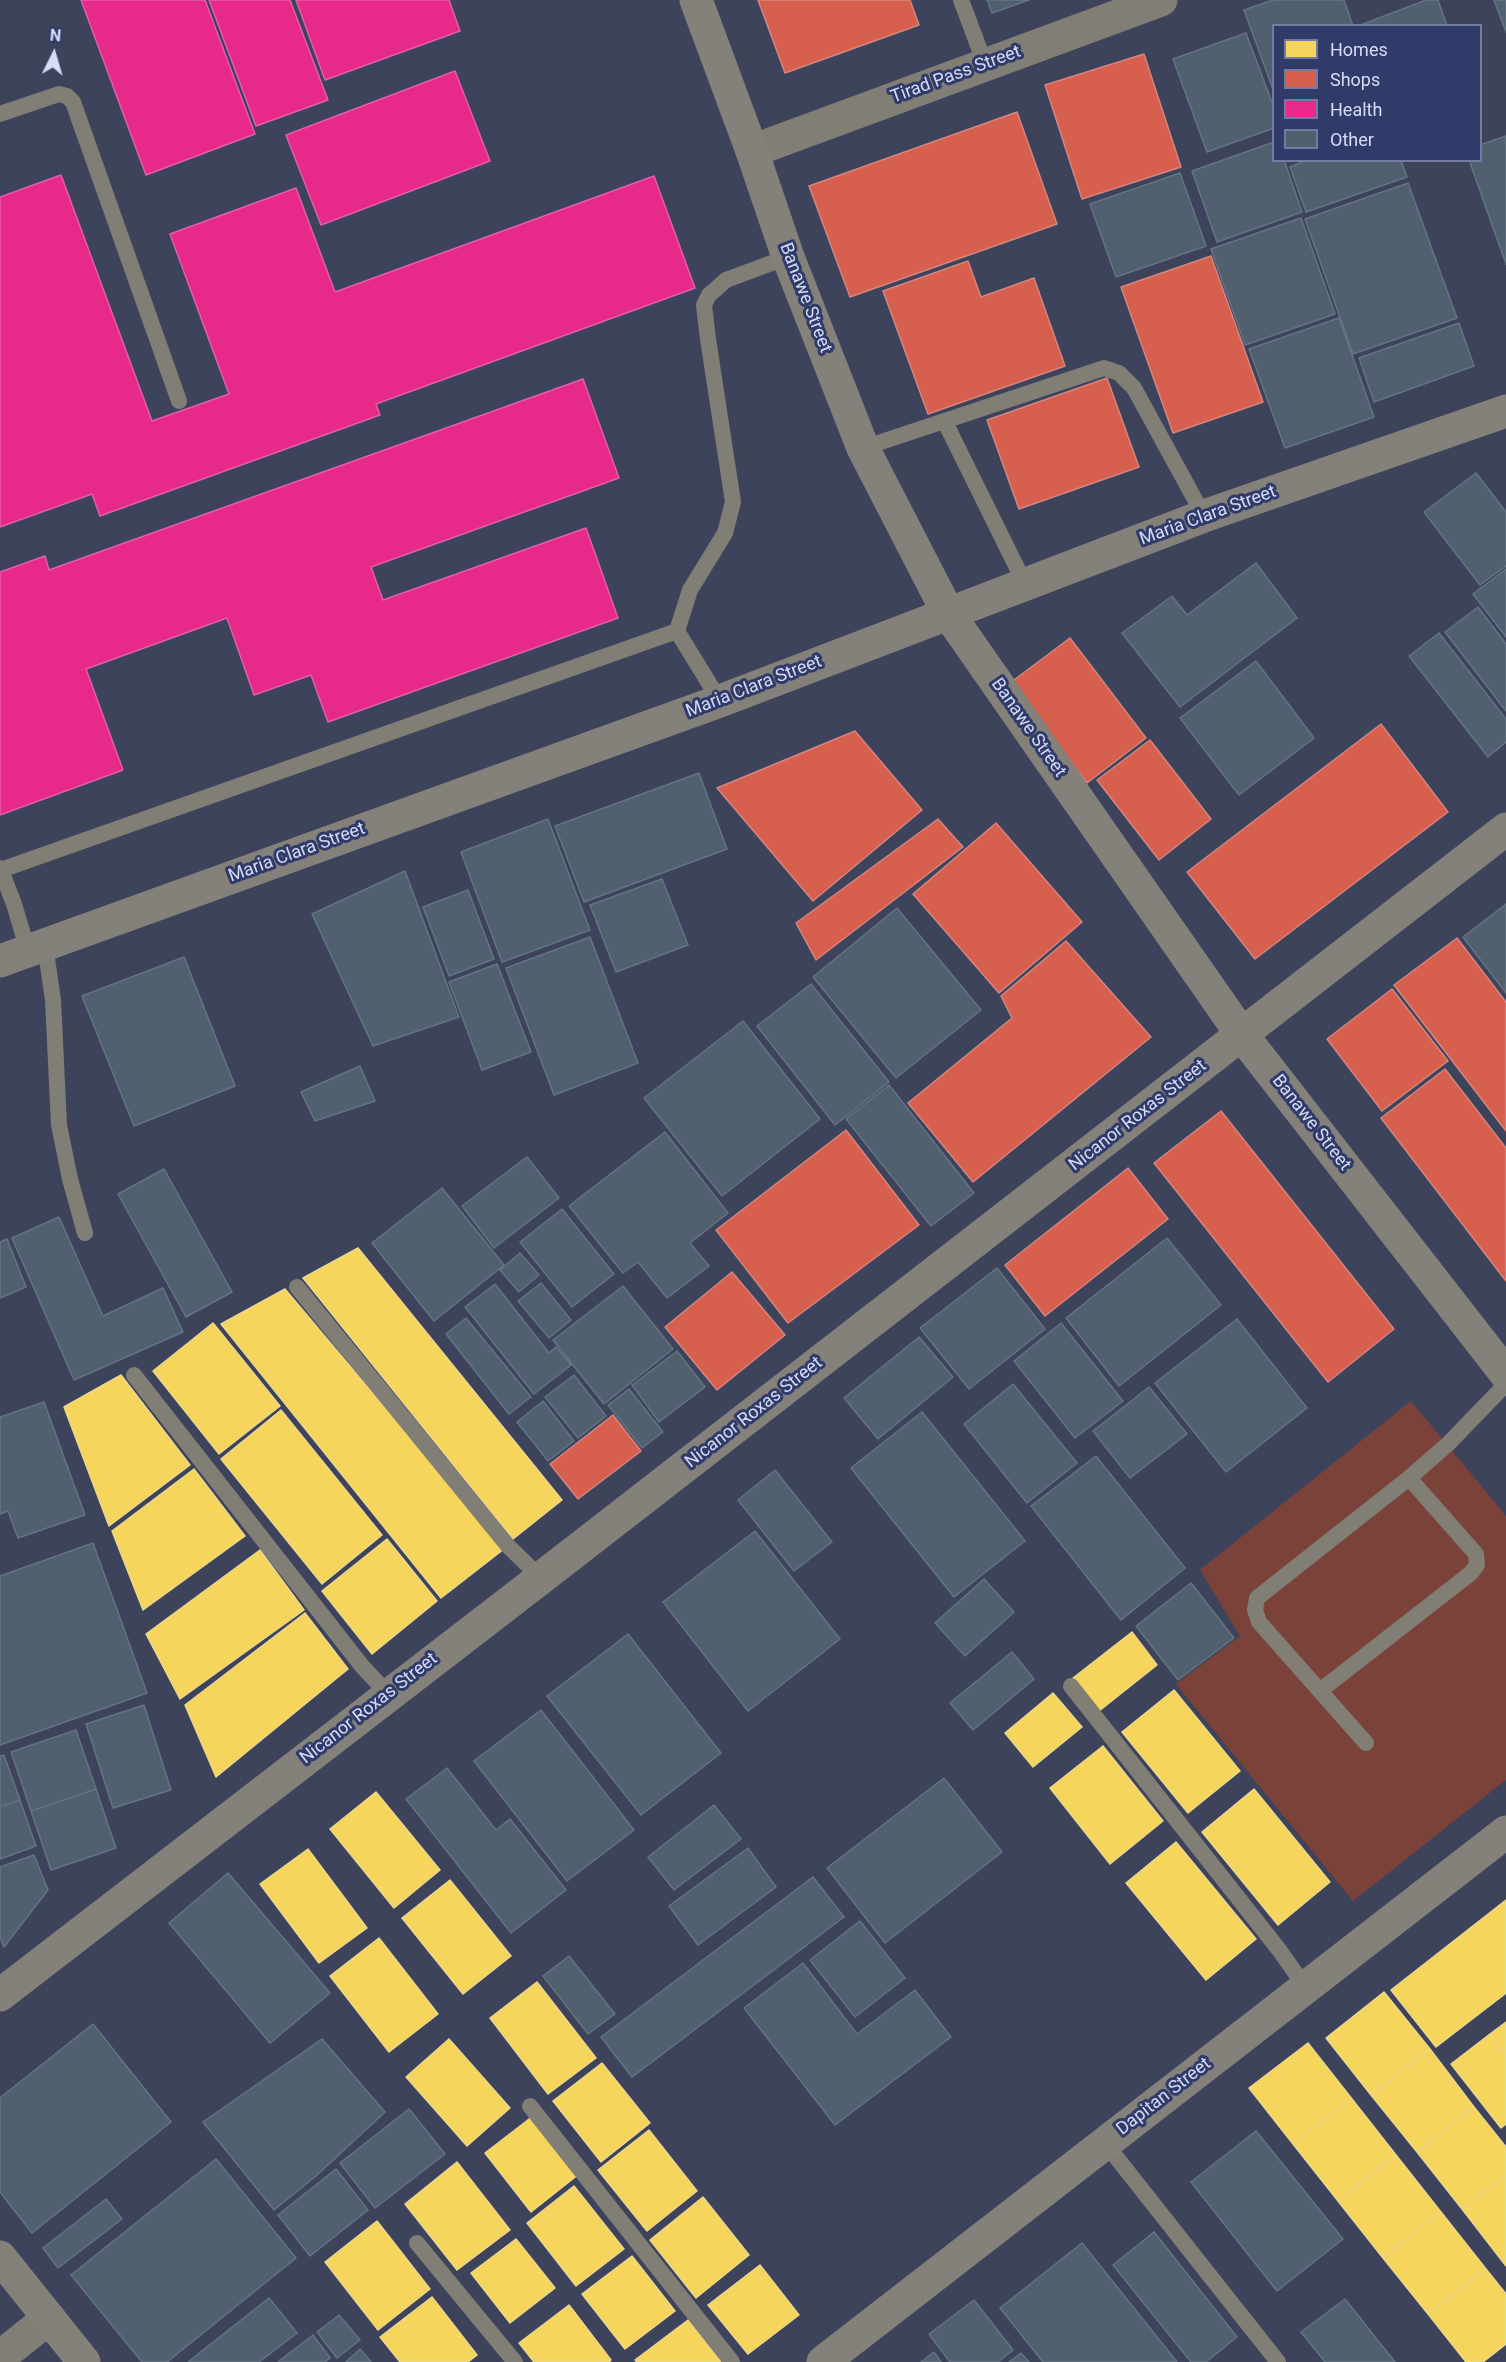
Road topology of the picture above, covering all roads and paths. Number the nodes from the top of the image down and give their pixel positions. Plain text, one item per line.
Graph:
1 (696, 0) edge
2 (961, 0) edge
3 (1161, 0) edge
4 (985, 64) junction
5 (0, 114) edge
6 (752, 151) junction
7 (788, 257) junction
8 (179, 401) dead end
9 (1506, 411) edge
10 (945, 422) junction
11 (863, 448) junction
12 (1204, 516) junction
13 (1024, 584) junction
14 (948, 614) junction
15 (677, 631) junction
16 (720, 701) junction
17 (1506, 829) edge
18 (0, 869) edge
19 (24, 952) edge
20 (1242, 1035) junction
21 (86, 1233) dead end
22 (297, 1287) dead end
23 (1506, 1374) edge
24 (134, 1375) dead end
25 (1506, 1384) edge
26 (1409, 1478) junction
27 (542, 1578) junction
28 (1071, 1686) dead end
29 (1321, 1690) junction
30 (388, 1694) junction
31 (1366, 1743) dead end
32 (1506, 1832) edge
33 (1306, 1988) junction
34 (0, 1995) edge
35 (530, 2106) dead end
36 (1105, 2143) junction
37 (417, 2242) dead end
38 (0, 2256) edge
39 (49, 2318) junction
40 (0, 2357) edge
41 (84, 2362) edge
42 (515, 2362) edge
43 (732, 2362) edge
44 (823, 2362) edge
45 (1278, 2362) edge

1 - 6 street, Banawe Street
2 - 4 lane
3 - 4 street, Tirad Pass Street
4 - 6 street, Tirad Pass Street
5 - 8 lane
6 - 7 street, Banawe Street
7 - 11 street, Banawe Street
7 - 15 lane
9 - 12 street, Maria Clara Street
10 - 11 lane
10 - 12 lane
10 - 13 lane
11 - 14 street, Banawe Street
12 - 13 street, Maria Clara Street
13 - 14 street, Maria Clara Street
14 - 16 street, Maria Clara Street
14 - 20 street, Banawe Street
15 - 16 lane
15 - 18 lane
16 - 19 street, Maria Clara Street
17 - 20 street, Nicanor Roxas Street
18 - 19 lane
19 - 21 lane
20 - 23 street, Banawe Street
20 - 27 street, Nicanor Roxas Street
22 - 27 lane
24 - 30 lane
25 - 26 lane
26 - 29 lane
26 - 29 lane
27 - 30 street, Nicanor Roxas Street
28 - 33 lane
29 - 31 lane
30 - 34 street, Nicanor Roxas Street
32 - 33 street, Dapitan Street
33 - 36 street, Dapitan Street
35 - 43 lane
36 - 44 street, Dapitan Street
36 - 45 lane
37 - 42 lane
38 - 39 street
39 - 40 street
39 - 41 street

